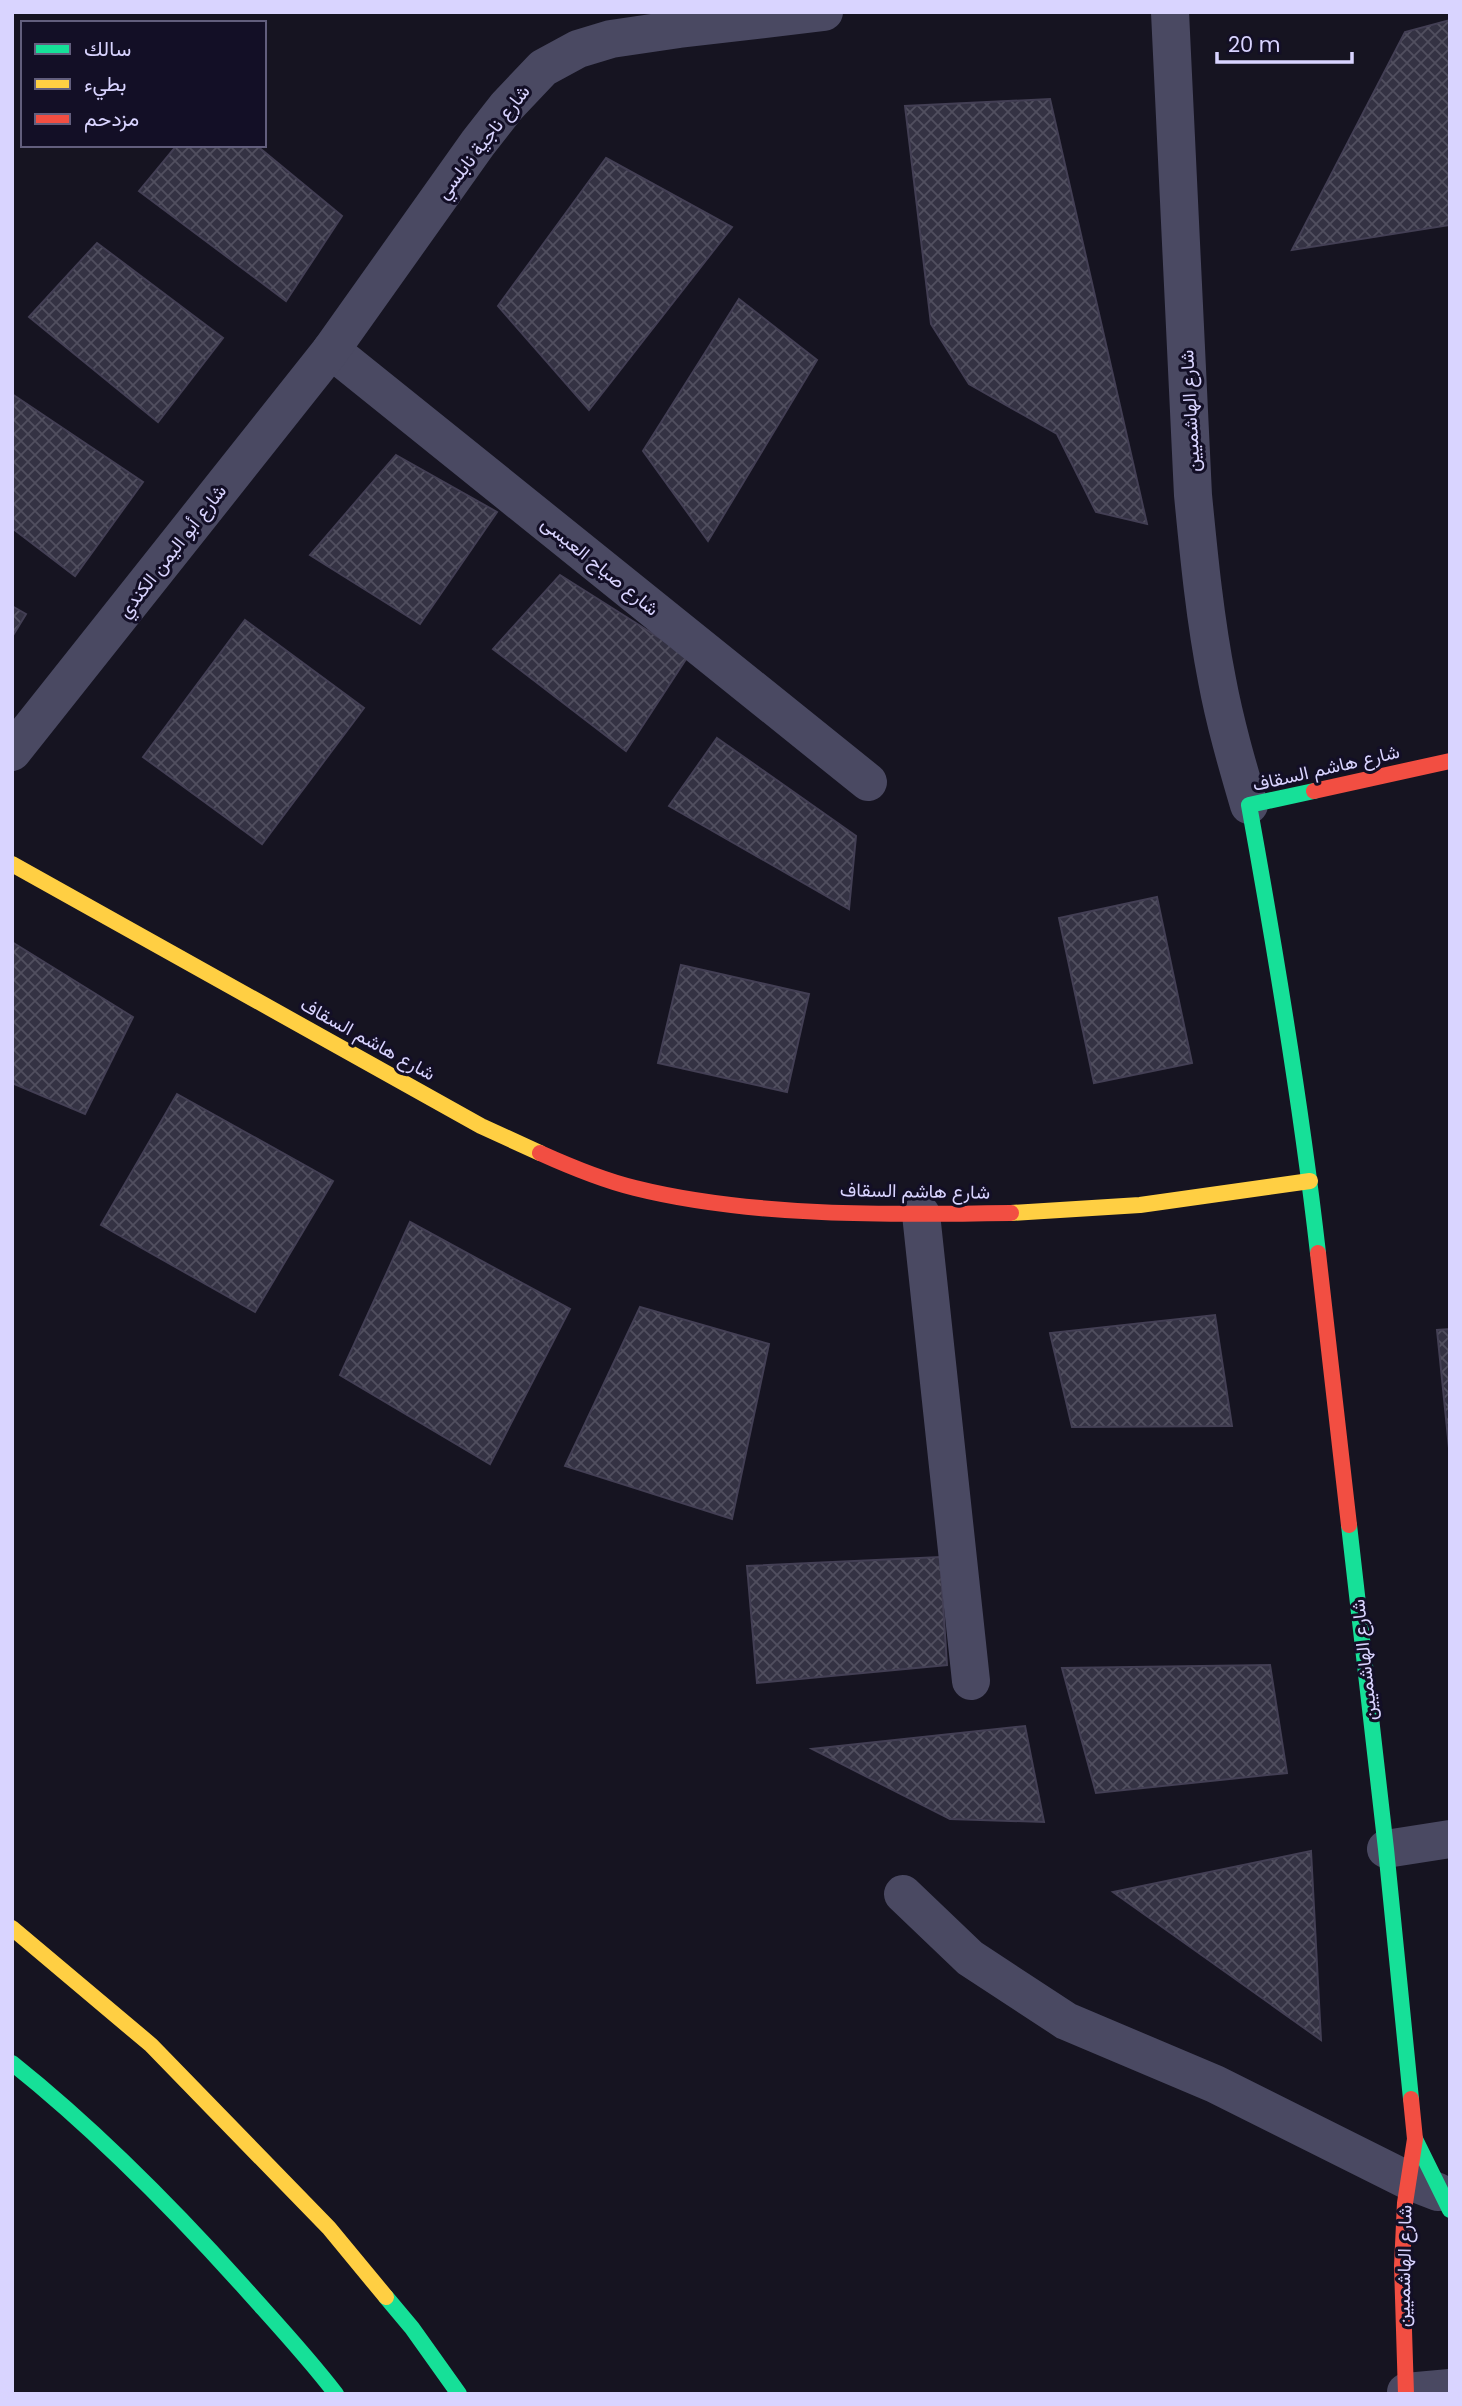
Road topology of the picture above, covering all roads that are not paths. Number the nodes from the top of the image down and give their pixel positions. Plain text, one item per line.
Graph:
1 (824, 12) edge
2 (1170, 12) edge
3 (331, 350) junction
4 (12, 752) edge
5 (1450, 761) edge
6 (869, 782) dead end
7 (1249, 805) junction
8 (12, 864) edge
9 (1310, 1181) junction
10 (921, 1214) junction
11 (971, 1681) dead end
12 (1450, 1839) edge
13 (1386, 1849) junction
14 (903, 1895) dead end
15 (12, 1928) edge
16 (12, 2063) edge
17 (1415, 2139) junction
18 (1407, 2179) junction
19 (1447, 2202) edge
20 (1450, 2388) edge
21 (1406, 2393) edge
22 (336, 2394) edge
23 (460, 2394) edge

1 - 3 street, شارع ناجية نابلسي
2 - 7 street, شارع الهاشميين
3 - 4 street, شارع أبو اليمن الكندي
3 - 6 street, شارع صياح العيسى
5 - 7 main road, شارع هاشم السقاف
7 - 9 main road, شارع هاشم السقاف
8 - 10 main road, شارع هاشم السقاف
9 - 10 main road, شارع هاشم السقاف
9 - 13 main road, شارع الهاشميين
10 - 11 street
12 - 13 street
13 - 17 main road, شارع الهاشميين
14 - 18 street
15 - 23 main road
16 - 22 main road
17 - 18 main road, شارع الهاشميين
17 - 19 main road, شارع الهاشميين
18 - 19 street
18 - 21 main road, شارع الهاشميين
20 - 21 street

